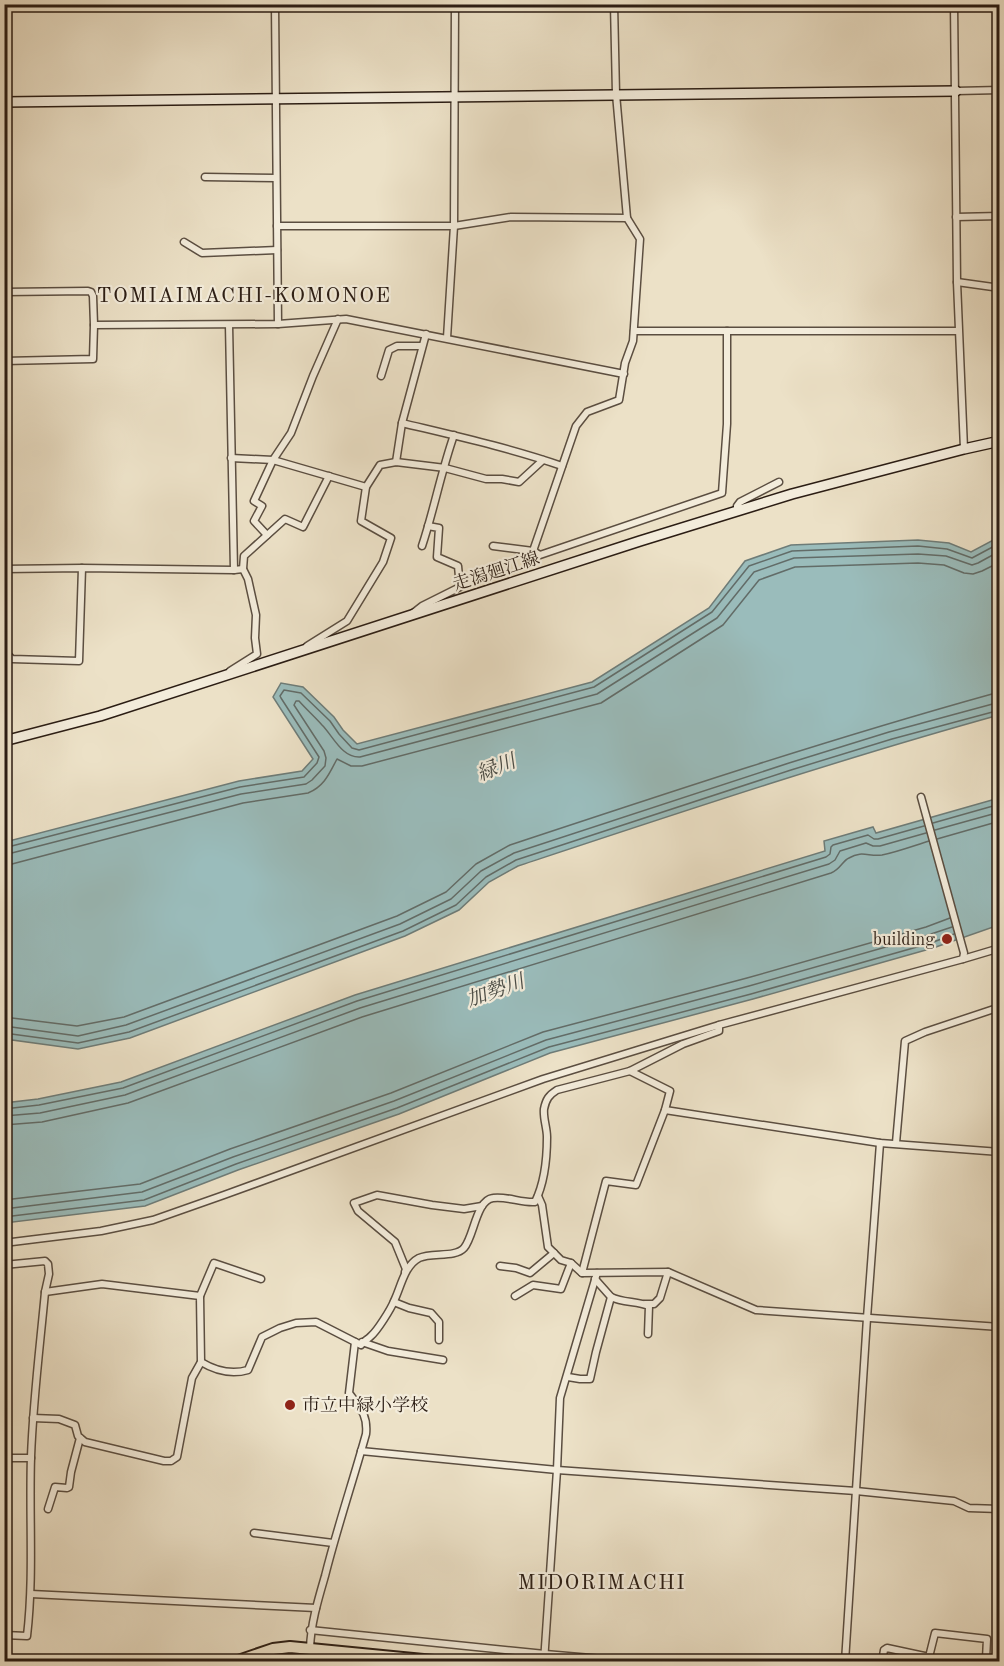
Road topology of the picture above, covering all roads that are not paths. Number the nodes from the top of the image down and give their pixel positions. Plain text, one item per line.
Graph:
1 (275, 4) edge
2 (454, 4) edge
3 (614, 4) edge
4 (954, 4) edge
5 (999, 90) edge
6 (956, 91) junction
7 (616, 94) junction
8 (455, 96) junction
9 (276, 98) junction
10 (4, 102) edge
11 (205, 177) dead end
12 (276, 178) junction
13 (999, 216) edge
14 (956, 217) junction
15 (627, 218) junction
16 (277, 226) junction
17 (454, 226) junction
18 (184, 242) dead end
19 (277, 250) junction
20 (957, 282) junction
21 (999, 288) edge
22 (4, 292) edge
23 (338, 319) junction
24 (278, 324) junction
25 (94, 325) junction
26 (229, 325) junction
27 (634, 331) junction
28 (727, 331) junction
29 (958, 331) junction
30 (426, 334) junction
31 (447, 338) junction
32 (422, 346) junction
33 (4, 361) edge
34 (624, 374) junction
35 (381, 376) dead end
36 (402, 423) junction
37 (453, 435) junction
38 (999, 441) edge
39 (964, 449) junction
40 (231, 458) junction
41 (273, 460) junction
42 (543, 460) junction
43 (396, 462) junction
44 (562, 466) junction
45 (443, 468) junction
46 (329, 476) junction
47 (779, 482) dead end
48 (366, 487) junction
49 (737, 511) junction
50 (428, 526) junction
51 (267, 535) junction
52 (422, 546) dead end
53 (493, 546) dead end
54 (533, 550) junction
55 (82, 568) junction
56 (4, 569) edge
57 (243, 569) junction
58 (234, 570) junction
59 (410, 616) junction
60 (4, 651) edge
61 (296, 653) junction
62 (219, 678) junction
63 (4, 741) edge
64 (921, 797) dead end
65 (999, 948) edge
66 (964, 956) junction
67 (998, 1007) edge
68 (999, 1018) edge
69 (719, 1025) junction
70 (630, 1071) junction
71 (664, 1110) junction
72 (880, 1143) junction
73 (896, 1143) junction
74 (999, 1152) edge
75 (538, 1196) junction
76 (482, 1206) junction
77 (4, 1243) edge
78 (554, 1252) junction
79 (571, 1263) junction
80 (4, 1265) edge
81 (500, 1266) dead end
82 (668, 1272) junction
83 (530, 1273) junction
84 (582, 1273) junction
85 (596, 1276) junction
86 (403, 1278) junction
87 (261, 1279) dead end
88 (530, 1287) junction
89 (45, 1292) junction
90 (200, 1296) junction
91 (515, 1296) dead end
92 (611, 1297) junction
93 (394, 1302) junction
94 (644, 1304) junction
95 (867, 1318) junction
96 (999, 1327) edge
97 (648, 1334) dead end
98 (439, 1340) dead end
99 (359, 1342) junction
100 (443, 1360) dead end
101 (201, 1362) junction
102 (568, 1377) junction
103 (33, 1418) junction
104 (80, 1438) junction
105 (361, 1451) junction
106 (4, 1458) edge
107 (31, 1458) junction
108 (557, 1470) junction
109 (856, 1491) junction
110 (48, 1509) dead end
111 (999, 1509) edge
112 (254, 1533) dead end
113 (333, 1543) junction
114 (31, 1594) junction
115 (316, 1608) junction
116 (310, 1630) junction
117 (4, 1635) edge
118 (310, 1648) junction
119 (544, 1658) edge
120 (928, 1659) edge
121 (425, 1661) edge
122 (999, 1661) edge
123 (235, 1662) edge
124 (444, 1662) edge
125 (637, 1662) edge
126 (845, 1662) edge
127 (882, 1662) edge

1 - 9 street
2 - 8 street
3 - 7 street
4 - 6 street
5 - 6 street
6 - 7 main road
6 - 14 street
7 - 8 main road
7 - 15 street
8 - 9 main road
8 - 17 street
9 - 10 main road
9 - 12 street
11 - 12 street
12 - 16 street
13 - 14 street
14 - 20 street
15 - 17 street
15 - 27 street
16 - 17 street
16 - 19 street
17 - 31 street
18 - 19 street
19 - 24 street
20 - 21 street
20 - 29 street
22 - 25 street
23 - 24 street
23 - 30 street
23 - 41 street
24 - 26 street
25 - 26 street
25 - 33 street
26 - 40 street
27 - 28 street
27 - 34 street
28 - 29 street
28 - 54 street
29 - 39 street
30 - 31 street
30 - 32 street
31 - 34 street
32 - 35 street
32 - 36 street
34 - 44 street
36 - 37 street
36 - 43 street
37 - 42 street
37 - 45 street
38 - 39 main road, 走潟廻江線
39 - 49 main road, 走潟廻江線
40 - 41 street
40 - 58 street
41 - 46 street
41 - 51 street
42 - 44 street
42 - 45 street
43 - 45 street
43 - 48 street
44 - 54 street
45 - 50 street
46 - 48 street
46 - 51 street
47 - 49 street
48 - 61 street
49 - 59 main road, 走潟廻江線
50 - 52 street
50 - 59 street
51 - 57 street
53 - 54 street
55 - 56 street
55 - 58 street
55 - 60 street
57 - 58 street
57 - 62 street
59 - 61 main road, 走潟廻江線
61 - 62 main road, 走潟廻江線
62 - 63 main road, 走潟廻江線
64 - 66 street
65 - 66 street
66 - 69 street
67 - 68 street
67 - 73 street
69 - 70 street
69 - 77 street
70 - 71 street
70 - 75 street
71 - 72 street
71 - 84 street
72 - 73 street
72 - 95 street
73 - 74 street
75 - 76 street
75 - 78 street
76 - 86 street
76 - 86 street
78 - 79 street
78 - 83 street
79 - 84 street
79 - 88 street
80 - 89 street
81 - 83 street
82 - 85 street
82 - 94 street
82 - 95 street
83 - 88 street
84 - 85 street
85 - 92 street
85 - 102 street
86 - 93 street
87 - 90 street
88 - 91 street
89 - 90 street
89 - 103 street
90 - 101 street
92 - 94 street
92 - 102 street
93 - 98 street
93 - 99 street
94 - 97 street
95 - 96 street
95 - 109 street
99 - 100 street
99 - 101 street
99 - 105 street
101 - 104 street
102 - 108 street
103 - 104 street
103 - 107 street
104 - 110 street
105 - 108 street
105 - 113 street
106 - 107 street
107 - 114 street
108 - 109 street
108 - 119 street
109 - 111 street
109 - 126 street
112 - 113 street
113 - 115 street
114 - 115 street
114 - 117 street
115 - 116 street
116 - 118 street
116 - 119 street
118 - 121 main road
118 - 123 main road
119 - 125 street
120 - 122 street
120 - 127 street
121 - 124 main road

